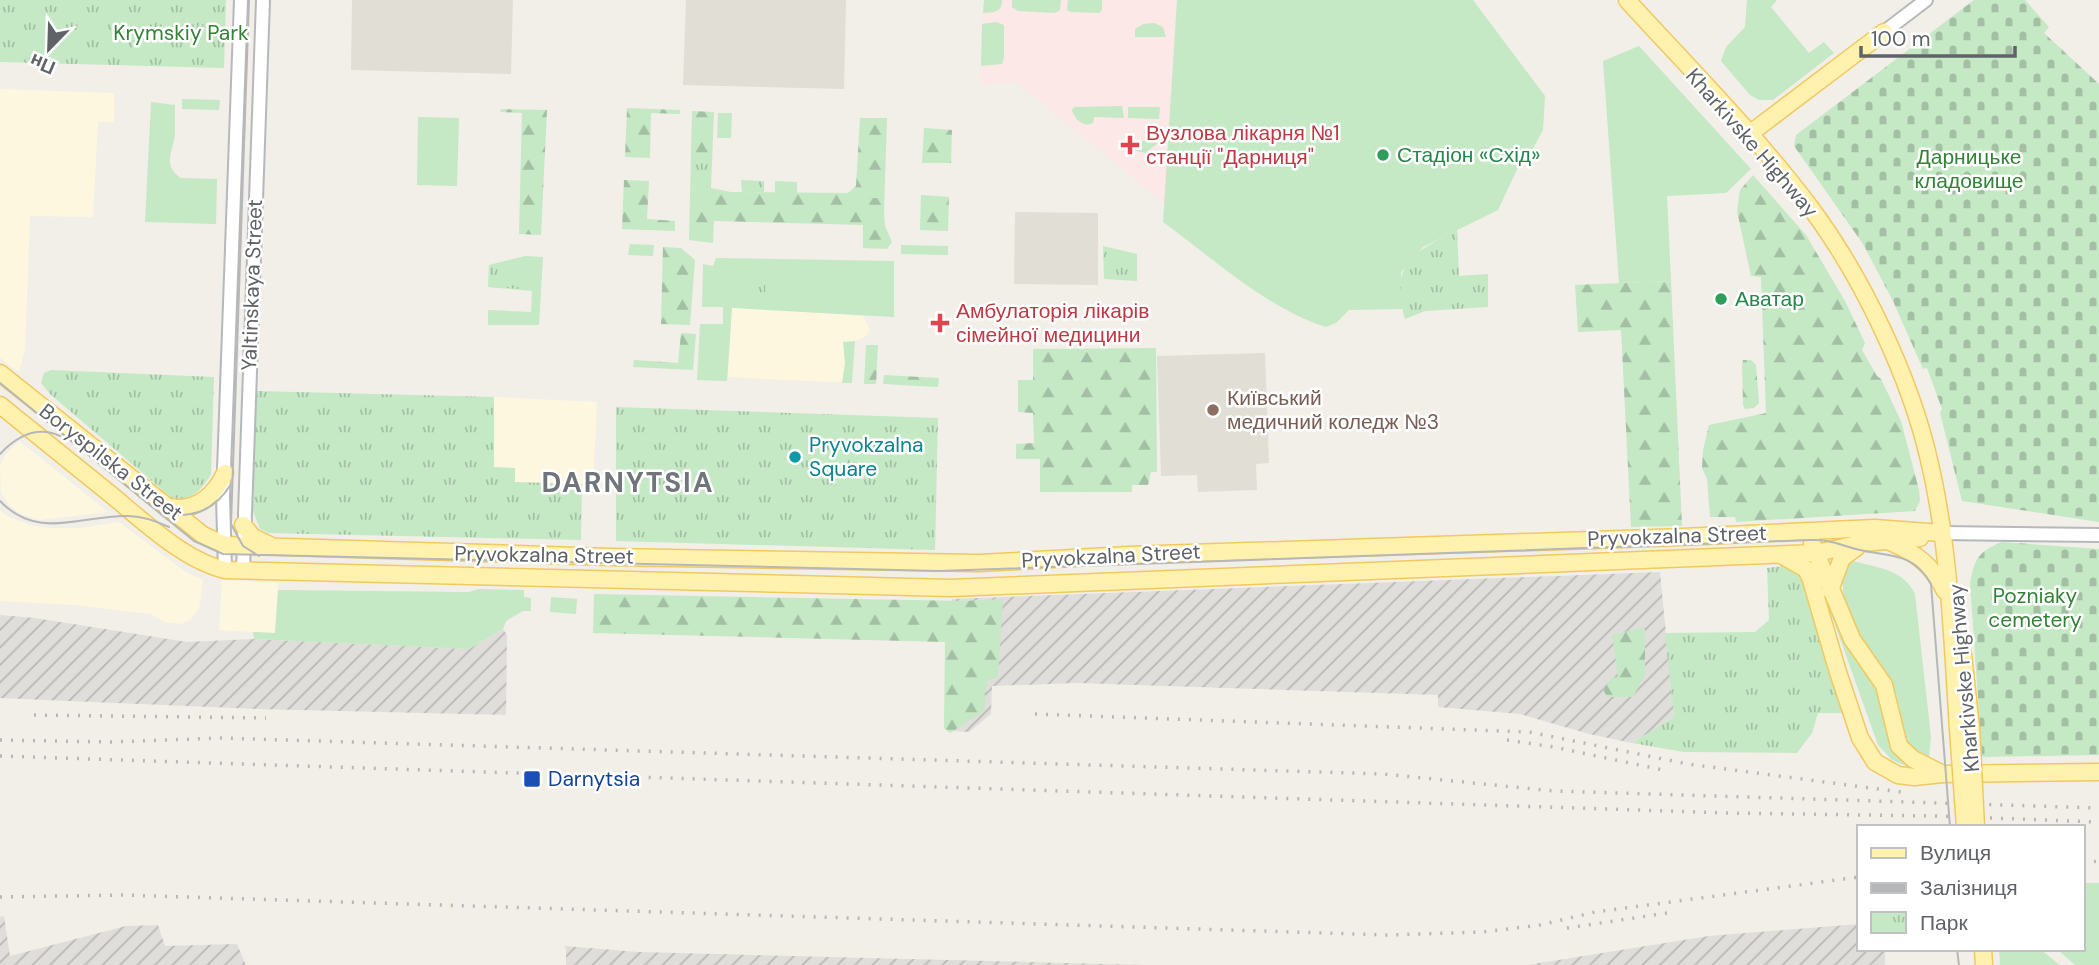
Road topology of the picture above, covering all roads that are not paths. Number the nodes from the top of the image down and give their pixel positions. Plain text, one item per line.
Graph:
1 (241, 0) edge
2 (262, 0) edge
3 (1627, 0) edge
4 (1926, 0) edge
5 (1884, 32) joint
6 (1748, 135) junction
7 (0, 373) edge
8 (0, 405) edge
9 (225, 473) junction
10 (166, 506) junction
11 (243, 524) junction
12 (1808, 531) junction
13 (1942, 533) junction
14 (2099, 535) edge
15 (1890, 541) junction
16 (1863, 543) junction
17 (225, 545) junction
18 (243, 546) junction
19 (275, 547) junction
20 (1816, 553) junction
21 (1779, 554) junction
22 (225, 570) junction
23 (243, 571) junction
24 (1830, 590) junction
25 (1949, 599) junction
26 (1964, 728) junction
27 (2099, 772) edge
28 (1942, 774) junction
29 (1965, 825) edge
30 (1976, 825) edge

1 - 9 street
2 - 11 street, Yaltinskaya Street
3 - 6 main road, Kharkivske Highway
4 - 5 street
5 - 6 main road
6 - 13 main road, Kharkivske Highway
7 - 10 main road, Boryspilska Street
8 - 22 main road, Boryspilska Street
9 - 10 main road
9 - 17 street
10 - 17 main road, Boryspilska Street
11 - 18 street, Yaltinskaya Street
11 - 19 main road
12 - 13 main road, Pryvokzalna Street
12 - 19 main road, Pryvokzalna Street
12 - 20 main road
13 - 14 street
13 - 15 main road, Pryvokzalna Street
13 - 25 main road, Kharkivske Highway
13 - 26 main road, Kharkivske Highway
15 - 16 main road, Pryvokzalna Street
15 - 25 main road
16 - 20 main road, Pryvokzalna Street
16 - 24 main road
17 - 18 main road, Pryvokzalna Street
17 - 22 street
18 - 19 main road, Pryvokzalna Street
18 - 23 street, Yaltinskaya Street
20 - 21 main road, Pryvokzalna Street
20 - 24 main road
21 - 23 main road, Pryvokzalna Street
21 - 28 main road
22 - 23 main road, Pryvokzalna Street
24 - 28 main road
25 - 26 main road, Kharkivske Highway
26 - 29 main road, Kharkivske Highway, bridge
26 - 30 main road, Kharkivske Highway, bridge
27 - 28 main road

